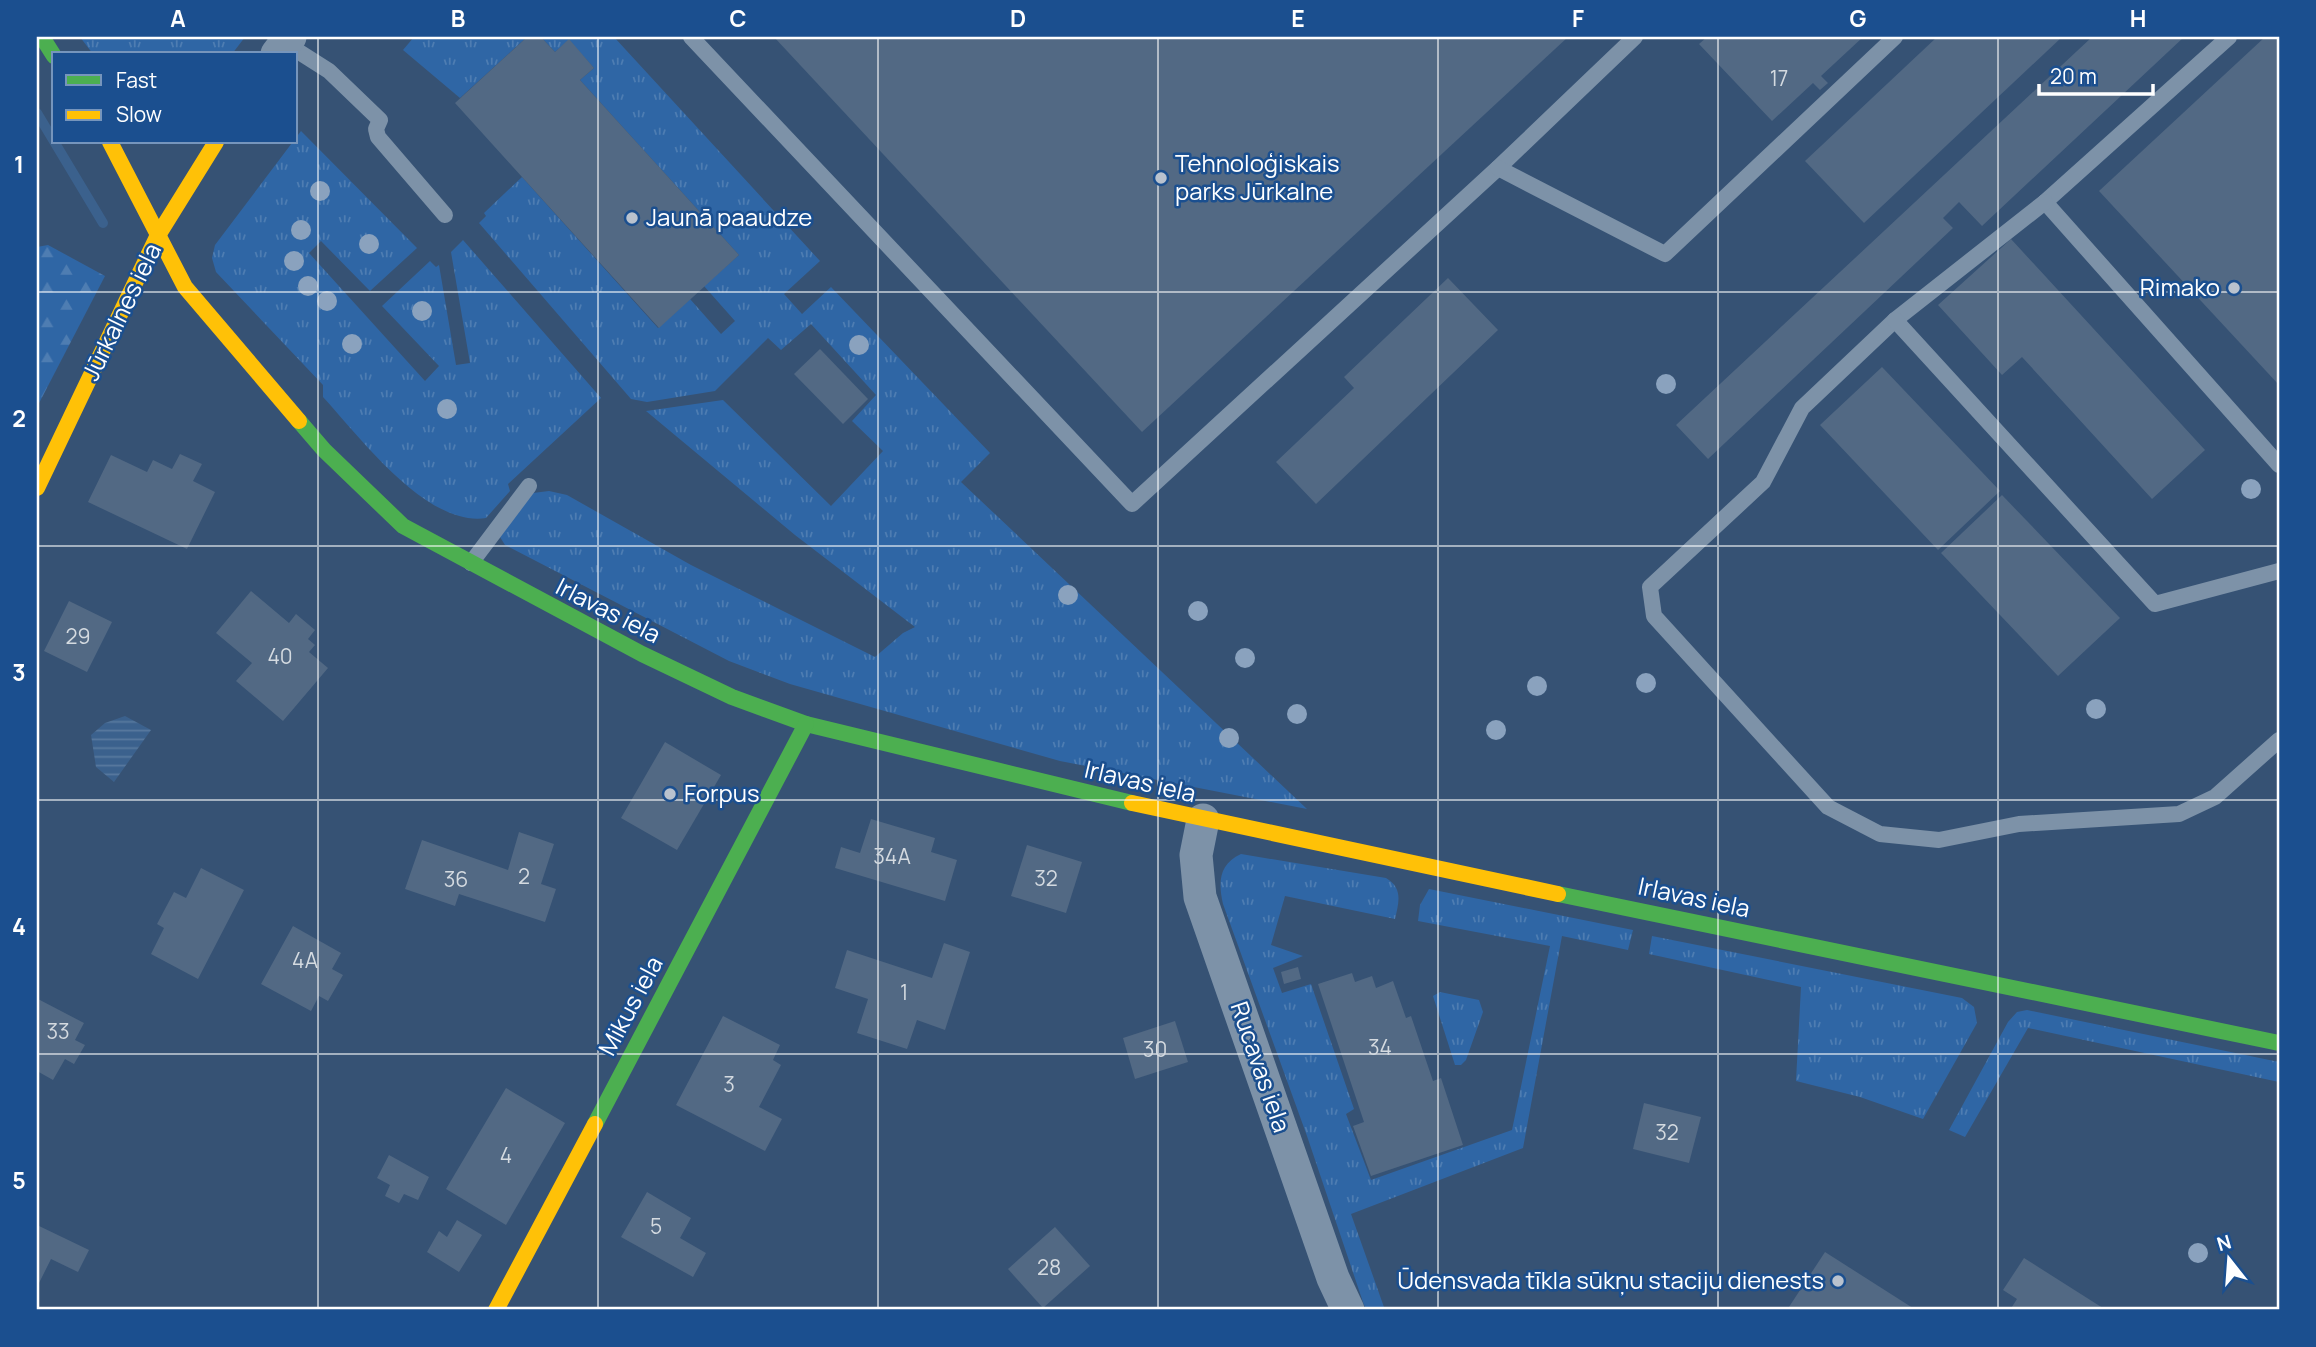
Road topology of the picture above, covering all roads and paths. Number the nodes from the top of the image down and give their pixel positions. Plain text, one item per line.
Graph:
1 (41, 37) edge
2 (691, 37) edge
3 (1635, 37) edge
4 (1895, 37) edge
5 (2229, 37) edge
6 (52, 53) edge
7 (298, 53) edge
8 (111, 144) edge
9 (215, 144) edge
10 (1498, 169) junction
11 (2045, 202) junction
12 (445, 215) dead end
13 (157, 237) junction
14 (1895, 320) junction
15 (2279, 465) edge
16 (529, 486) dead end
17 (37, 488) edge
18 (470, 565) junction
19 (2279, 571) edge
20 (806, 724) junction
21 (2279, 740) edge
22 (1203, 820) junction
23 (2279, 1043) edge
24 (496, 1310) edge
25 (1348, 1310) edge

1 - 6 street
2 - 10 lane
3 - 10 lane
4 - 10 lane
5 - 11 lane
7 - 12 lane
8 - 13 street, Irlavas iela
9 - 13 street, Jūrkalnes iela
11 - 14 lane
11 - 15 lane
13 - 17 street, Jūrkalnes iela
13 - 18 street, Irlavas iela
14 - 19 lane
14 - 21 lane
16 - 18 lane
18 - 20 street, Irlavas iela
20 - 22 street, Irlavas iela
20 - 24 street, Mikus iela
22 - 23 street, Irlavas iela
22 - 25 street, Rucavas iela

